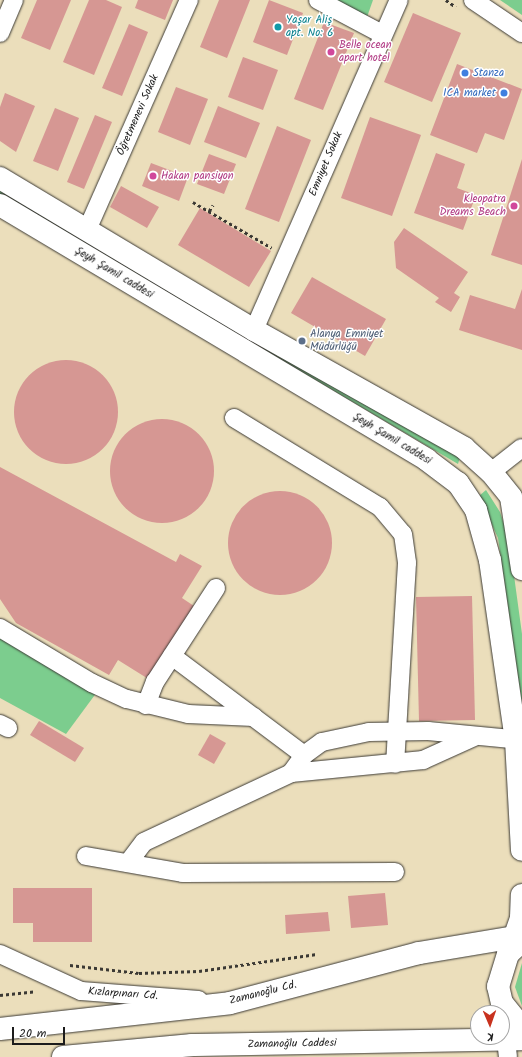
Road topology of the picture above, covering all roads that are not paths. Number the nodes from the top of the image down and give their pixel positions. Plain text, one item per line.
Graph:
1 (14, 0) edge
2 (189, 0) edge
3 (318, 0) edge
4 (399, 0) edge
5 (473, 0) edge
6 (522, 32) edge
7 (0, 33) edge
8 (382, 34) junction
9 (0, 178) edge
10 (0, 205) edge
11 (87, 230) junction
12 (254, 330) junction
13 (244, 351) junction
14 (234, 418) dead end
15 (522, 448) edge
16 (491, 472) junction
17 (458, 483) junction
18 (522, 569) edge
19 (216, 588) dead end
20 (0, 628) edge
21 (172, 656) junction
22 (146, 705) junction
23 (254, 717) junction
24 (394, 730) junction
25 (474, 738) junction
26 (519, 740) edge
27 (304, 755) junction
28 (394, 764) junction
29 (291, 773) junction
30 (522, 850) edge
31 (86, 856) dead end
32 (128, 863) junction
33 (395, 872) dead end
34 (522, 895) edge
35 (517, 942) edge
36 (0, 954) edge
37 (230, 1003) junction
38 (0, 1029) edge
39 (516, 1045) edge
40 (189, 1051) edge
41 (63, 1057) edge

1 - 7 street
2 - 11 street, Öğretmenevi Sokak
3 - 8 street
4 - 8 street, Emniyet Sokak
5 - 6 street
8 - 12 street, Emniyet Sokak
9 - 11 main road, Şeyh Şamil caddesi
10 - 13 main road, Şeyh Şamil caddesi
11 - 12 main road, Şeyh Şamil caddesi
12 - 13 main road
12 - 16 main road, Şeyh Şamil caddesi
13 - 17 main road, Şeyh Şamil caddesi
14 - 24 street
15 - 16 street
16 - 17 main road
16 - 18 main road, Şeyh Şamil caddesi
17 - 26 main road, Şeyh Şamil caddesi
19 - 21 street
20 - 22 street
21 - 22 street
21 - 23 street
22 - 23 street
23 - 27 street
24 - 25 street
24 - 27 street
24 - 28 street
25 - 26 street
25 - 28 street
26 - 30 main road, Şeyh Şamil caddesi
27 - 29 street
28 - 29 street
29 - 32 street
31 - 32 street
32 - 33 street
34 - 35 main road
35 - 37 main road, Zamanoğlu Cd.
35 - 39 main road
36 - 37 street, Kızlarpınarı Cd.
37 - 38 main road, Zamanoğlu Cd.
39 - 40 main road, Zamanoğlu Caddesi
40 - 41 main road, Zamanoğlu Caddesi

